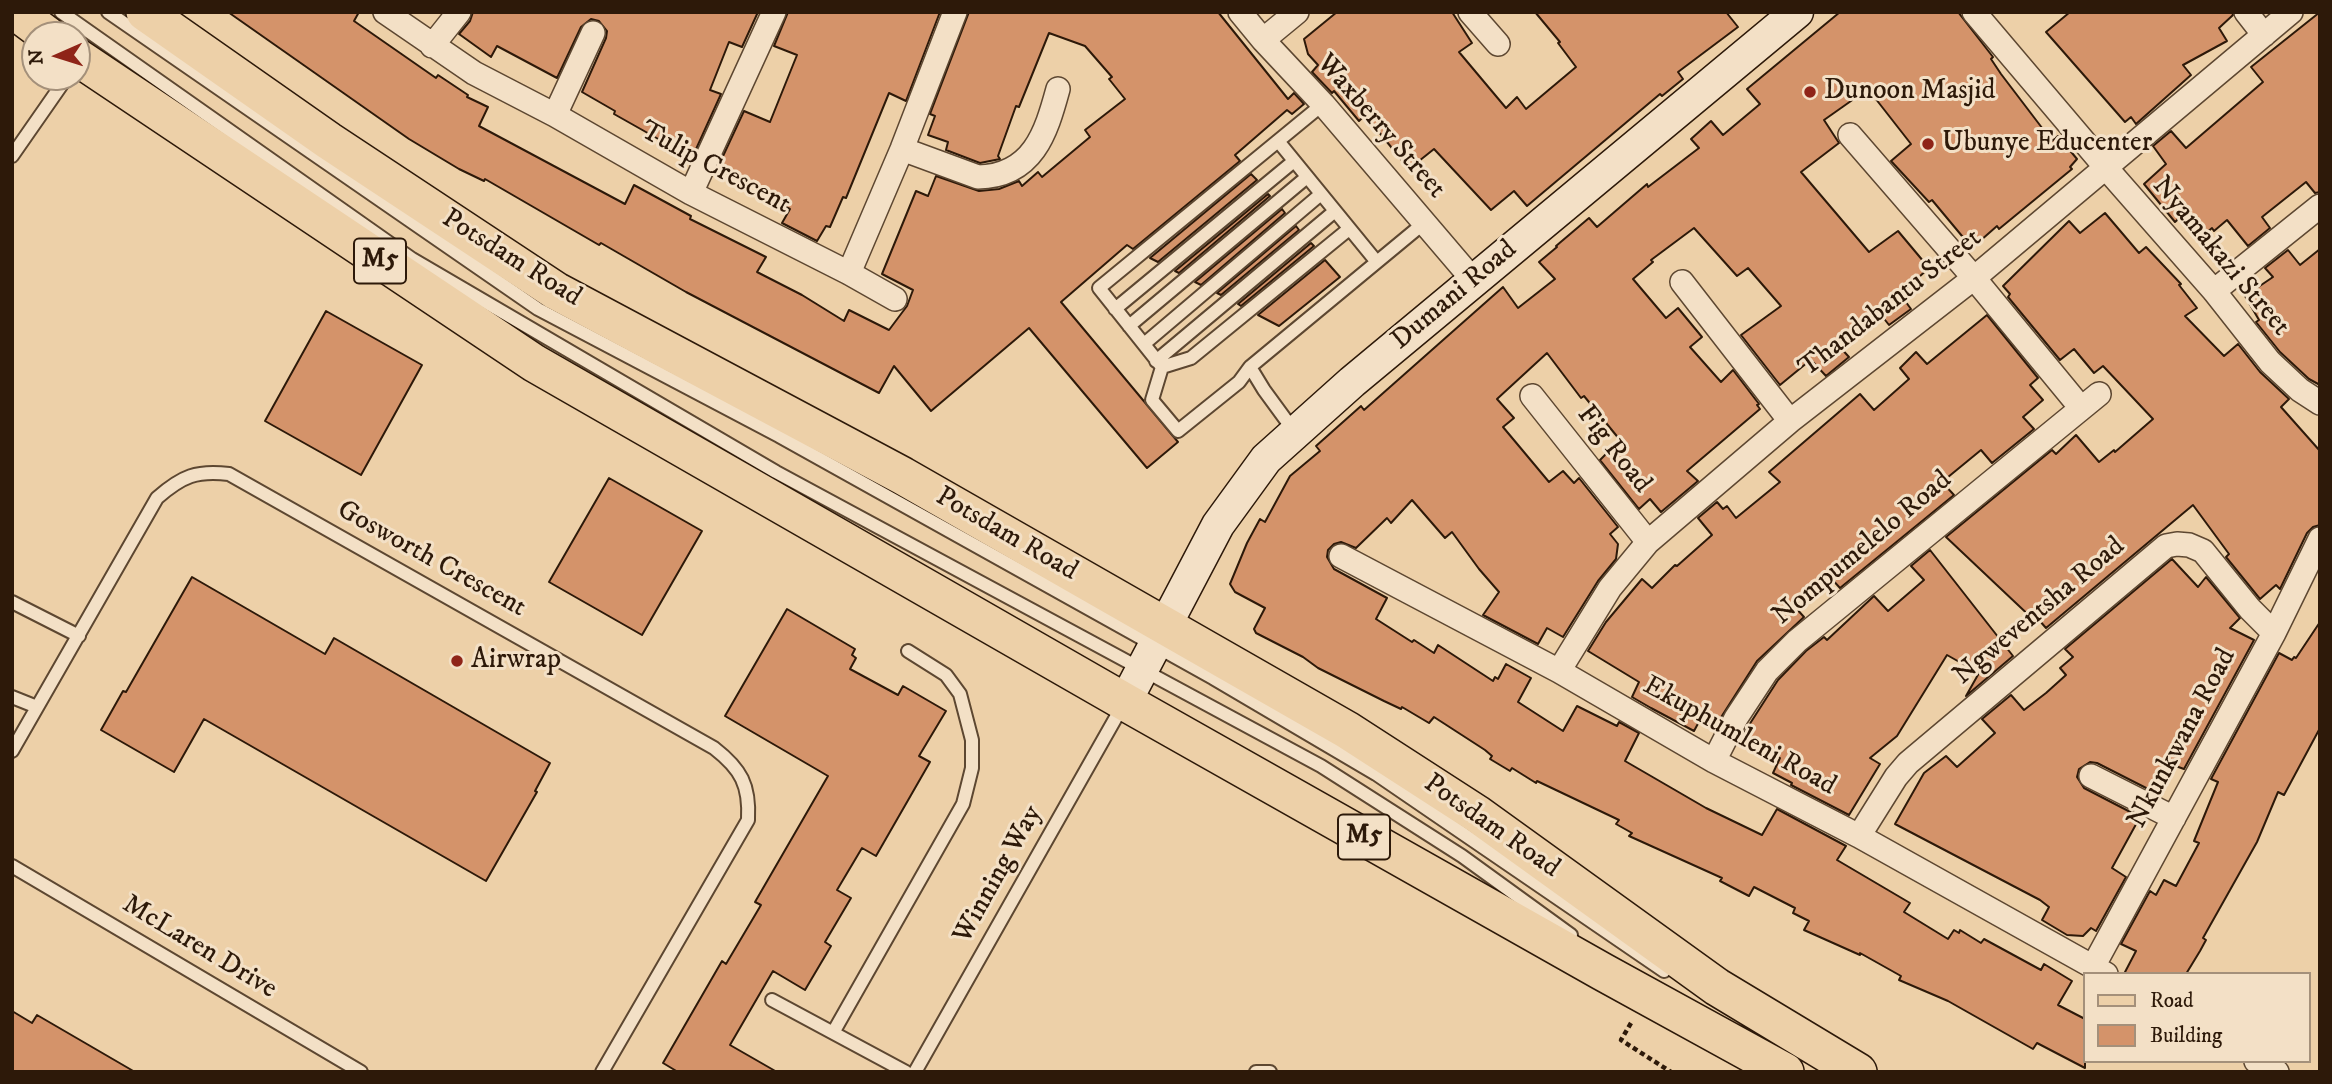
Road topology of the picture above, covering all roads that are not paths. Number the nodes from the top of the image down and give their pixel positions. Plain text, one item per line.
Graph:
1 (61, 12) edge
2 (108, 12) edge
3 (145, 12) edge
4 (385, 12) edge
5 (459, 12) edge
6 (774, 12) edge
7 (955, 12) edge
8 (1240, 12) edge
9 (1297, 12) edge
10 (1470, 12) edge
11 (1797, 12) edge
12 (1973, 12) edge
13 (2246, 12) edge
14 (2291, 12) edge
15 (593, 33) dead end
16 (2264, 34) junction
17 (1262, 40) junction
18 (1499, 44) dead end
19 (432, 47) junction
20 (91, 74) edge
21 (1058, 89) dead end
22 (57, 91) edge
23 (1323, 104) junction
24 (555, 115) junction
25 (1850, 135) dead end
26 (1278, 141) junction
27 (902, 149) junction
28 (12, 156) edge
29 (1294, 161) junction
30 (2106, 167) junction
31 (1307, 177) junction
32 (691, 194) junction
33 (1321, 194) junction
34 (2320, 206) edge
35 (1335, 211) junction
36 (1424, 223) junction
37 (1349, 229) junction
38 (1376, 261) junction
39 (849, 272) junction
40 (1975, 278) junction
41 (1474, 281) junction
42 (1682, 282) dead end
43 (2214, 291) junction
44 (895, 299) dead end
45 (1115, 309) junction
46 (1129, 326) junction
47 (1144, 344) junction
48 (1159, 364) junction
49 (1250, 367) junction
50 (2099, 394) dead end
51 (1532, 396) dead end
52 (2320, 403) edge
53 (2081, 408) junction
54 (1790, 421) junction
55 (1295, 431) junction
56 (2320, 539) edge
57 (1648, 542) junction
58 (1341, 556) dead end
59 (12, 602) edge
60 (2274, 633) junction
61 (79, 636) junction
62 (908, 651) dead end
63 (1147, 661) junction
64 (1559, 671) junction
65 (12, 697) edge
66 (37, 707) junction
67 (12, 751) edge
68 (1714, 761) junction
69 (2091, 776) dead end
70 (2174, 818) junction
71 (1859, 836) junction
72 (12, 866) edge
73 (2100, 970) edge
74 (1681, 981) dead end
75 (772, 1000) dead end
76 (834, 1031) junction
77 (2260, 1063) edge
78 (361, 1072) edge
79 (602, 1072) edge
80 (906, 1072) edge
81 (915, 1072) edge
82 (1256, 1072) edge
83 (1270, 1072) edge
84 (1785, 1072) edge
85 (1858, 1072) edge
86 (2277, 1072) edge

1 - 63 lane
2 - 63 lane
3 - 63 main road, Potsdam Road / M5
4 - 19 street, Tulip Crescent
5 - 19 street
6 - 32 street
7 - 27 street
8 - 17 street, Waxberry Street
9 - 17 street
10 - 18 street
11 - 41 street, Dumani Road
12 - 30 street, Nyamakazi Street
13 - 16 street
14 - 16 street, Thandabantu Street
15 - 24 street
16 - 30 street, Thandabantu Street
17 - 23 street, Waxberry Street
19 - 24 street, Tulip Crescent
20 - 63 main road, Potsdam Road / M5
21 - 27 street
22 - 28 lane
23 - 26 lane
23 - 36 street, Waxberry Street
24 - 32 street, Tulip Crescent
25 - 40 street
26 - 29 lane
26 - 45 lane
27 - 39 street
29 - 31 lane
29 - 45 lane
30 - 40 street, Thandabantu Street
30 - 43 street, Nyamakazi Street
31 - 33 lane
31 - 46 lane
32 - 39 street, Tulip Crescent
33 - 35 lane
33 - 47 lane
34 - 43 street
35 - 37 lane
35 - 48 lane
36 - 38 lane
36 - 41 street, Waxberry Street
37 - 38 lane
37 - 48 lane
38 - 49 lane
39 - 44 street, Tulip Crescent
40 - 53 street
40 - 54 street, Thandabantu Street
41 - 55 street, Dumani Road
42 - 54 street
43 - 52 street, Nyamakazi Street
45 - 46 lane
46 - 47 lane
47 - 48 lane
48 - 49 lane
49 - 55 lane
50 - 53 street, Nompumelelo Road
51 - 57 street, Fig Road
53 - 68 street, Nompumelelo Road
54 - 57 street, Thandabantu Street
55 - 63 street, Dumani Road
56 - 60 street, Nkunkwana Road
57 - 64 street, Thandabantu Street
58 - 64 street, Ekuphumleni Road
59 - 61 lane
60 - 70 street, Nkunkwana Road
60 - 71 street, Ngweventsha Road
61 - 66 lane, Gosworth Crescent
61 - 79 lane, Gosworth Crescent
62 - 76 lane
63 - 74 lane
63 - 81 lane, Winning Way
63 - 84 main road, Potsdam Road / M5
63 - 85 main road, Potsdam Road / M5
64 - 68 street, Ekuphumleni Road
65 - 66 lane
66 - 67 lane, Gosworth Crescent
68 - 71 street, Ekuphumleni Road
69 - 70 street
70 - 73 street, Nkunkwana Road
71 - 73 street, Ekuphumleni Road
72 - 78 lane, McLaren Drive
75 - 76 lane
76 - 80 lane
77 - 86 street
82 - 83 lane

